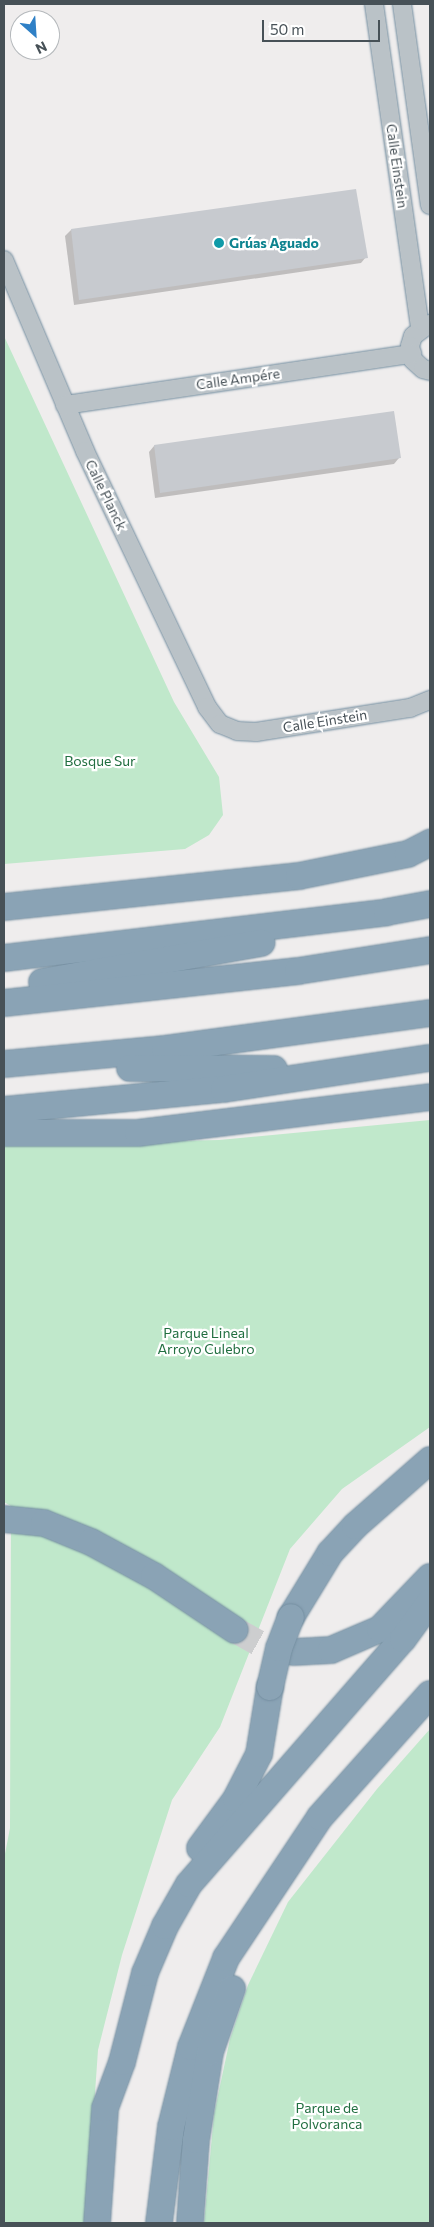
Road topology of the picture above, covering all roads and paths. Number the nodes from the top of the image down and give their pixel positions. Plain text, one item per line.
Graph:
1 (374, 4) edge
2 (402, 4) edge
3 (430, 205) edge
4 (4, 260) edge
5 (425, 326) edge
6 (412, 354) junction
7 (430, 374) edge
8 (65, 404) junction
9 (430, 700) edge
10 (220, 724) joint
11 (430, 843) edge
12 (430, 862) edge
13 (300, 876) junction
14 (430, 904) edge
15 (4, 908) edge
16 (387, 912) junction
17 (430, 950) edge
18 (4, 958) edge
19 (4, 987) edge
20 (4, 1003) edge
21 (430, 1013) edge
22 (430, 1058) edge
23 (63, 1060) junction
24 (4, 1064) edge
25 (428, 1098) edge
26 (4, 1110) edge
27 (4, 1133) edge
28 (430, 1460) edge
29 (4, 1519) edge
30 (430, 1577) edge
31 (430, 1602) edge
32 (235, 1630) tunnel mouth
33 (294, 1652) tunnel mouth
34 (430, 1694) edge
35 (189, 1884) junction
36 (253, 1914) junction
37 (122, 2062) junction
38 (97, 2223) edge
39 (110, 2223) edge
40 (159, 2223) edge
41 (190, 2223) edge

1 - 5 street, Calle Einstein
2 - 3 street, Calle Einstein
4 - 8 street, Calle Planck
5 - 6 street
6 - 7 street
6 - 8 street, Calle Ampére
8 - 10 street, Calle Planck
9 - 10 street, Calle Einstein
11 - 13 highway
12 - 13 highway
13 - 15 highway
14 - 16 highway
16 - 18 highway
16 - 19 highway
17 - 20 highway
21 - 23 highway
22 - 23 highway
22 - 26 highway
23 - 24 highway
25 - 27 highway
28 - 35 highway, bridge
29 - 32 highway
30 - 33 highway
31 - 35 highway
34 - 36 highway
35 - 37 highway
36 - 40 highway
36 - 41 highway
37 - 38 highway
37 - 39 highway

